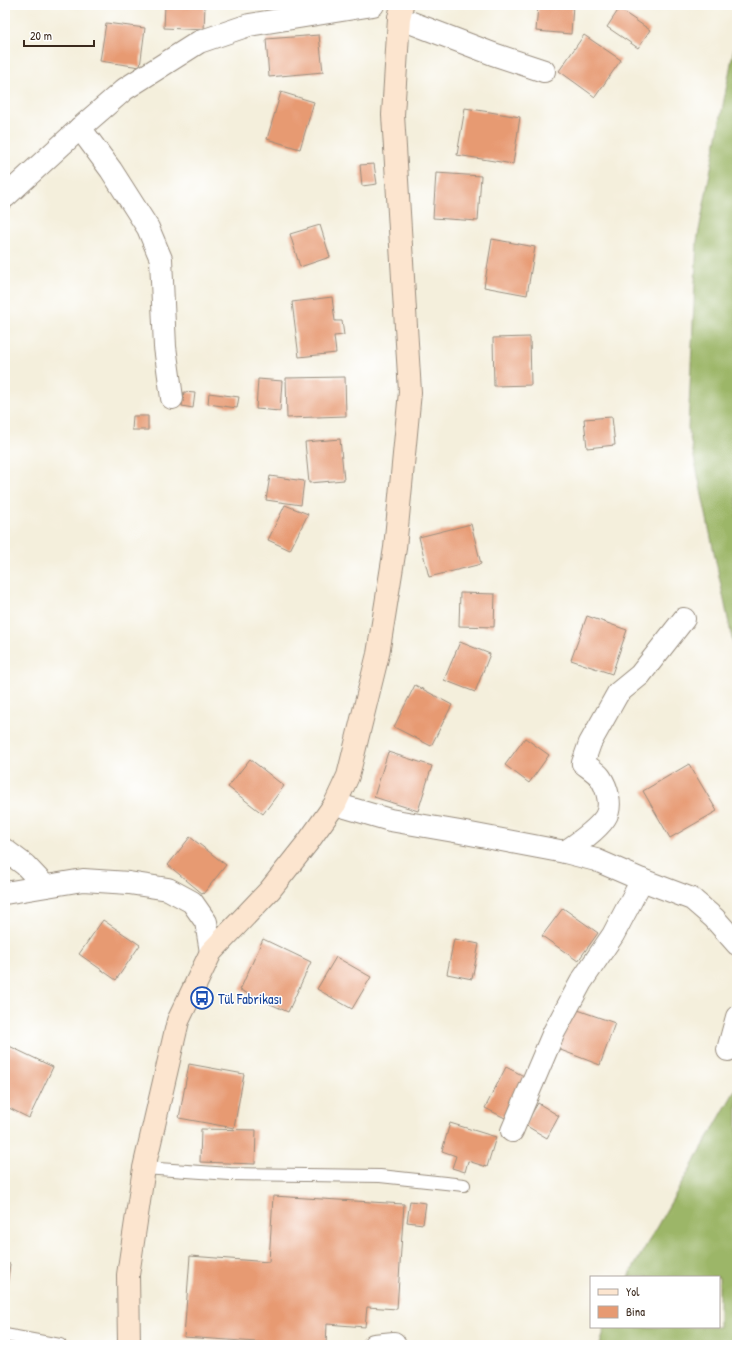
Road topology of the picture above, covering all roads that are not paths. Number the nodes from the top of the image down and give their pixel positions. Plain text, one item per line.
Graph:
1 (373, 5) edge
2 (400, 11) edge
3 (544, 71) dead end
4 (80, 128) junction
5 (5, 197) edge
6 (172, 398) dead end
7 (684, 619) dead end
8 (335, 804) junction
9 (5, 850) edge
10 (565, 852) junction
11 (642, 880) junction
12 (45, 886) junction
13 (5, 894) edge
14 (737, 944) edge
15 (211, 952) junction
16 (737, 1017) edge
17 (728, 1050) dead end
18 (512, 1131) dead end
19 (144, 1168) junction
20 (464, 1185) dead end
21 (5, 1335) edge
22 (60, 1345) edge
23 (128, 1345) edge

1 - 4 street
2 - 3 street
2 - 8 main road
4 - 5 street
4 - 6 street
7 - 10 street
8 - 10 street
8 - 15 main road
9 - 12 street
10 - 11 street
11 - 14 street
11 - 18 street
12 - 13 street
12 - 15 street
15 - 19 main road
16 - 17 street
19 - 20 lane
19 - 23 main road
21 - 22 lane

